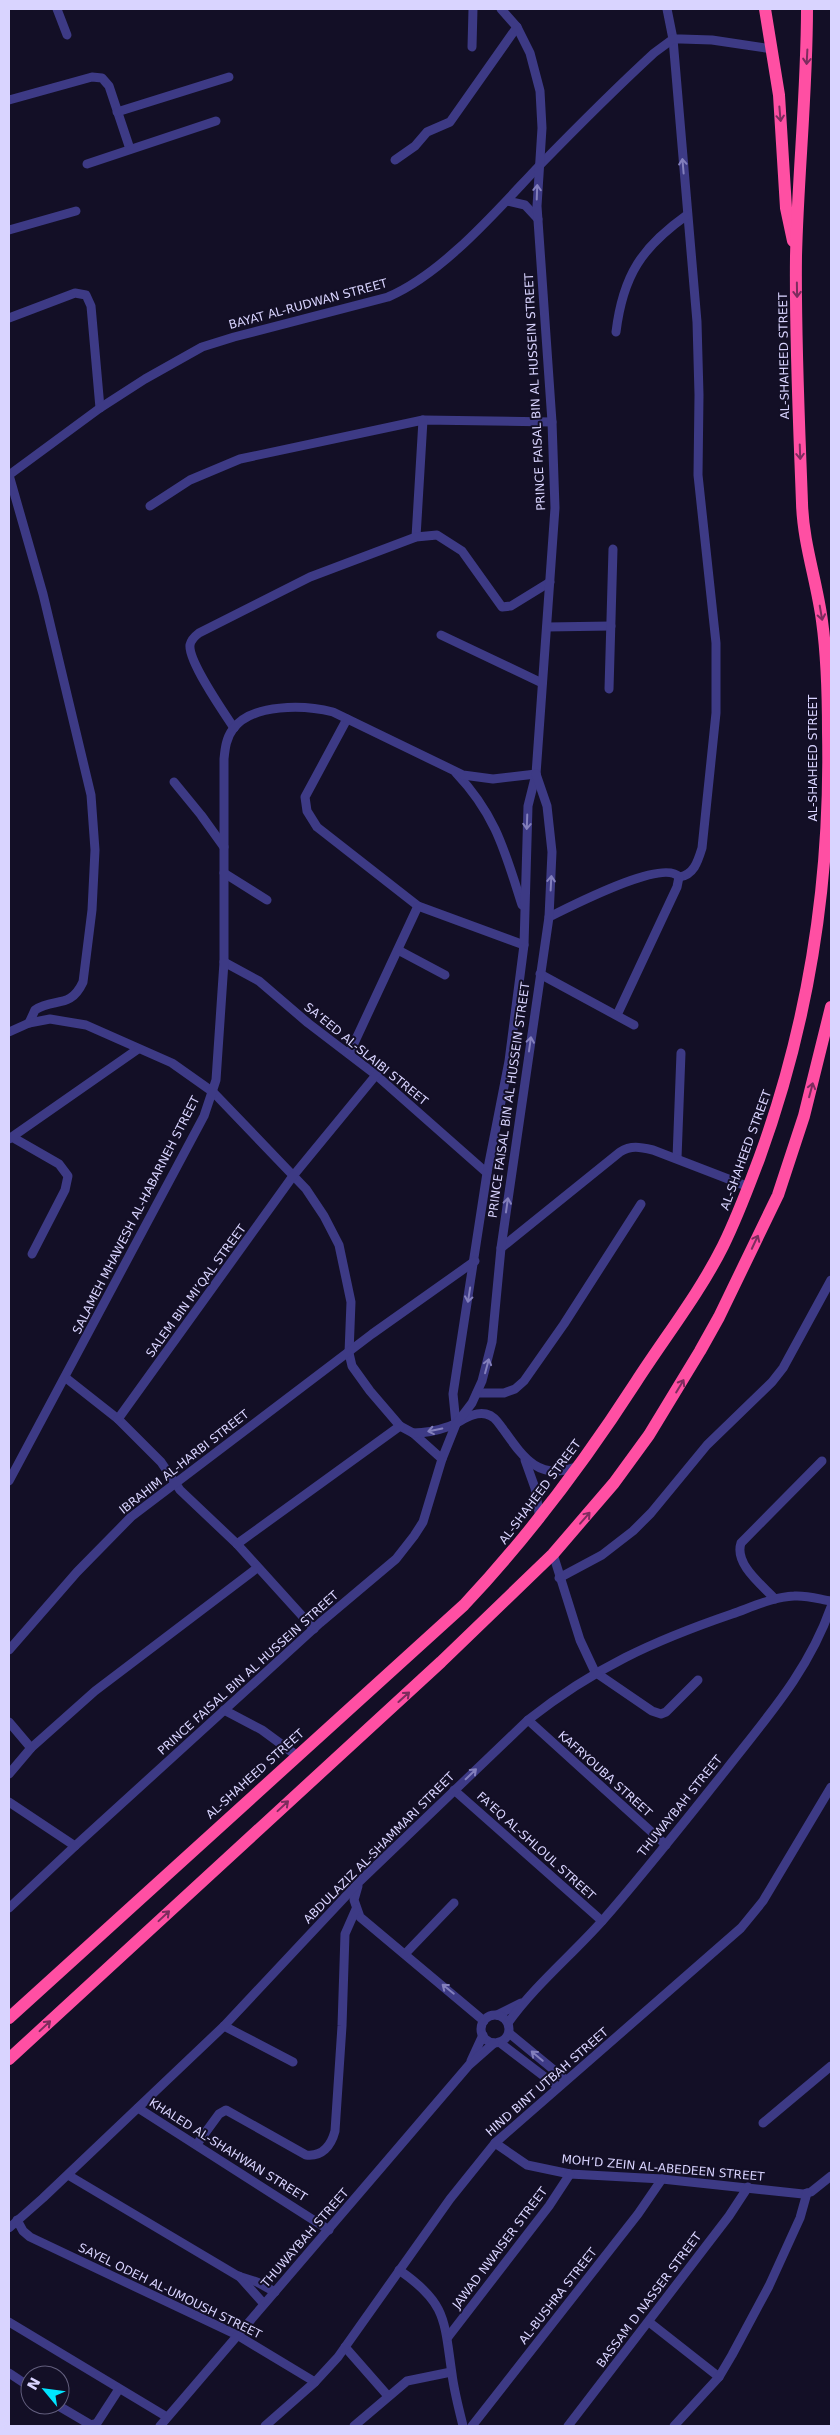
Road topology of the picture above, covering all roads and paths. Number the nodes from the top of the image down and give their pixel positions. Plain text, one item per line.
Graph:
1 (57, 9) edge
2 (473, 9) edge
3 (501, 9) edge
4 (667, 9) edge
5 (766, 9) edge
6 (807, 9) edge
7 (517, 27) junction
8 (67, 35) dead end
9 (673, 39) junction
10 (472, 47) dead end
11 (772, 49) junction
12 (229, 76) dead end
13 (9, 100) edge
14 (117, 112) junction
15 (216, 121) dead end
16 (130, 149) junction
17 (395, 160) dead end
18 (86, 164) dead end
19 (539, 166) junction
20 (507, 200) junction
21 (76, 211) dead end
22 (687, 215) junction
23 (538, 219) junction
24 (9, 230) edge
25 (796, 255) junction
26 (9, 318) edge
27 (616, 332) dead end
28 (100, 408) junction
29 (423, 420) junction
30 (552, 422) junction
31 (9, 475) edge
32 (150, 506) dead end
33 (416, 537) junction
34 (613, 549) dead end
35 (550, 582) junction
36 (611, 626) junction
37 (547, 627) junction
38 (441, 635) dead end
39 (542, 684) junction
40 (609, 689) dead end
41 (346, 718) junction
42 (234, 728) junction
43 (454, 771) junction
44 (536, 774) junction
45 (174, 782) dead end
46 (224, 848) junction
47 (224, 874) junction
48 (679, 876) junction
49 (267, 900) dead end
50 (418, 906) junction
51 (524, 911) junction
52 (549, 916) junction
53 (524, 945) junction
54 (398, 950) junction
55 (224, 962) junction
56 (540, 974) junction
57 (445, 975) dead end
58 (831, 1007) edge
59 (617, 1015) junction
60 (29, 1023) junction
61 (634, 1025) dead end
62 (9, 1032) edge
63 (138, 1049) junction
64 (681, 1053) dead end
65 (349, 1054) junction
66 (376, 1075) junction
67 (213, 1092) junction
68 (10, 1138) edge
69 (677, 1158) junction
70 (487, 1173) junction
71 (293, 1176) junction
72 (748, 1187) junction
73 (641, 1204) dead end
74 (501, 1248) junction
75 (32, 1254) dead end
76 (475, 1261) junction
77 (831, 1280) edge
78 (349, 1353) junction
79 (66, 1378) junction
80 (477, 1393) junction
81 (118, 1419) junction
82 (456, 1424) junction
83 (400, 1426) junction
84 (413, 1433) junction
85 (524, 1457) junction
86 (442, 1459) junction
87 (822, 1461) dead end
88 (576, 1467) junction
89 (9, 1481) edge
90 (174, 1482) junction
91 (540, 1519) junction
92 (237, 1544) junction
93 (552, 1554) junction
94 (257, 1568) junction
95 (559, 1578) junction
96 (775, 1599) junction
97 (831, 1601) edge
98 (831, 1606) edge
99 (314, 1629) junction
100 (9, 1650) edge
101 (595, 1672) junction
102 (698, 1680) dead end
103 (224, 1710) junction
104 (528, 1720) junction
105 (9, 1722) edge
106 (31, 1748) junction
107 (296, 1755) junction
108 (9, 1774) edge
109 (831, 1786) edge
110 (454, 1790) junction
111 (9, 1802) edge
112 (666, 1845) junction
113 (75, 1846) junction
114 (360, 1881) junction
115 (454, 1903) dead end
116 (9, 1908) edge
117 (356, 1910) junction
118 (602, 1921) junction
119 (405, 1954) junction
120 (523, 2002) junction
121 (497, 2015) junction
122 (9, 2018) edge
123 (484, 2021) junction
124 (224, 2026) junction
125 (508, 2028) junction
126 (483, 2035) junction
127 (496, 2043) junction
128 (9, 2059) edge
129 (293, 2062) dead end
130 (468, 2065) junction
131 (831, 2066) edge
132 (566, 2080) junction
133 (558, 2087) junction
134 (138, 2108) junction
135 (763, 2123) dead end
136 (495, 2143) junction
137 (197, 2144) junction
138 (570, 2174) junction
139 (68, 2175) junction
140 (831, 2176) edge
141 (662, 2180) junction
142 (748, 2187) junction
143 (807, 2193) junction
144 (17, 2220) junction
145 (9, 2228) edge
146 (330, 2230) junction
147 (399, 2270) junction
148 (238, 2276) junction
149 (275, 2292) junction
150 (264, 2304) junction
151 (9, 2322) edge
152 (649, 2322) junction
153 (238, 2335) junction
154 (448, 2337) junction
155 (345, 2347) junction
156 (451, 2372) junction
157 (9, 2373) edge
158 (718, 2377) junction
159 (20, 2380) edge
160 (315, 2382) junction
161 (120, 2389) junction
162 (388, 2396) junction
163 (70, 2413) edge
164 (369, 2415) junction
165 (167, 2417) junction
166 (160, 2426) edge
167 (265, 2426) edge
168 (354, 2426) edge
169 (371, 2426) edge
170 (463, 2426) edge
171 (472, 2426) edge
172 (568, 2426) edge
173 (674, 2426) edge

1 - 8 street
2 - 10 street
3 - 7 street, PRINCE FAISAL BIN AL HUSSEIN STREET
4 - 9 street
5 - 11 highway
6 -> 25 highway, AL-SHAHEED STREET
7 - 17 street
7 - 19 street, PRINCE FAISAL BIN AL HUSSEIN STREET
9 - 11 street
9 - 19 street, BAYAT AL-RUDWAN STREET
22 -> 9 street
11 -> 25 highway
12 - 14 street
13 - 14 street
14 - 16 street
15 - 16 street
16 - 18 street
19 - 20 street, BAYAT AL-RUDWAN STREET
23 -> 19 street, PRINCE FAISAL BIN AL HUSSEIN STREET
20 - 23 street
20 - 28 street, BAYAT AL-RUDWAN STREET
21 - 24 street
22 - 27 street
22 - 48 street
23 - 30 street, PRINCE FAISAL BIN AL HUSSEIN STREET
25 -> 72 highway, AL-SHAHEED STREET
26 - 28 street
28 - 31 street, BAYAT AL-RUDWAN STREET
29 - 30 street
29 - 32 street
29 - 33 street
30 - 35 street, PRINCE FAISAL BIN AL HUSSEIN STREET
31 - 60 street
33 - 35 street
33 - 42 street
34 - 36 street
35 - 37 street, PRINCE FAISAL BIN AL HUSSEIN STREET
36 - 37 street
36 - 40 street
37 - 39 street, PRINCE FAISAL BIN AL HUSSEIN STREET
38 - 39 street
39 - 44 street, PRINCE FAISAL BIN AL HUSSEIN STREET
41 - 42 street
41 - 43 street
41 - 50 street
42 - 46 street, SALAMEH MHAWESH AL-HABARNEH STREET
43 - 44 street
43 - 51 street
44 -> 51 street, PRINCE FAISAL BIN AL HUSSEIN STREET
52 -> 44 street, PRINCE FAISAL BIN AL HUSSEIN STREET
45 - 46 street
46 - 47 street, SALAMEH MHAWESH AL-HABARNEH STREET
47 - 49 street
47 - 55 street, SALAMEH MHAWESH AL-HABARNEH STREET
48 - 52 street
48 - 59 street
50 - 53 street
50 - 54 street
51 - 53 street, PRINCE FAISAL BIN AL HUSSEIN STREET
52 - 56 street, PRINCE FAISAL BIN AL HUSSEIN STREET
53 - 70 street, PRINCE FAISAL BIN AL HUSSEIN STREET
54 - 57 street
54 - 65 street
55 - 65 street, SA’EED AL-SLAIBI STREET
55 - 67 street, SALAMEH MHAWESH AL-HABARNEH STREET
56 - 59 street
74 -> 56 street, PRINCE FAISAL BIN AL HUSSEIN STREET
93 -> 58 highway
59 - 61 street
60 - 62 street
60 - 63 street
63 - 67 street
63 - 68 street
64 - 69 street
65 - 66 street, SA’EED AL-SLAIBI STREET
66 - 70 street, SA’EED AL-SLAIBI STREET
66 - 71 street, SALEM BIN MI’QAL STREET
67 - 71 street
67 - 79 street, SALAMEH MHAWESH AL-HABARNEH STREET
68 - 75 street
69 - 72 street
69 - 74 street
70 - 76 street, PRINCE FAISAL BIN AL HUSSEIN STREET
71 - 78 street
71 - 81 street, SALEM BIN MI’QAL STREET
72 - 88 highway, AL-SHAHEED STREET
73 - 80 street
80 -> 74 street, PRINCE FAISAL BIN AL HUSSEIN STREET
76 - 78 street, IBRAHIM AL-HARBI STREET
76 -> 82 street, PRINCE FAISAL BIN AL HUSSEIN STREET
77 - 95 street
78 - 83 street
78 - 90 street, IBRAHIM AL-HARBI STREET
79 - 81 street
79 - 89 street, SALAMEH MHAWESH AL-HABARNEH STREET
80 - 82 street, PRINCE FAISAL BIN AL HUSSEIN STREET
81 - 90 street
82 -> 84 street
82 - 85 street
82 - 86 street, PRINCE FAISAL BIN AL HUSSEIN STREET
83 - 84 street
83 - 92 street
84 - 86 street
85 - 88 street
85 - 91 street
86 - 99 street, PRINCE FAISAL BIN AL HUSSEIN STREET
87 - 96 street
88 - 91 highway, AL-SHAHEED STREET
90 - 92 street
90 - 100 street, IBRAHIM AL-HARBI STREET
91 - 107 highway, AL-SHAHEED STREET
92 - 94 street
93 - 95 street
128 -> 93 highway
94 - 99 street
94 - 106 street
95 - 101 street
96 - 97 street, ABDULAZIZ AL-SHAMMARI STREET
96 - 101 street, ABDULAZIZ AL-SHAMMARI STREET
98 - 112 street, THUWAYBAH STREET
99 - 103 street, PRINCE FAISAL BIN AL HUSSEIN STREET
101 - 102 street
101 - 104 street, ABDULAZIZ AL-SHAMMARI STREET
103 - 107 street
103 - 113 street, PRINCE FAISAL BIN AL HUSSEIN STREET
110 -> 104 street, ABDULAZIZ AL-SHAMMARI STREET
104 - 112 street, KAFRYOUBA STREET
105 - 106 street
106 - 108 street
107 - 122 highway, AL-SHAHEED STREET
109 - 132 street, HIND BINT UTBAH STREET
110 - 114 street, ABDULAZIZ AL-SHAMMARI STREET
110 - 118 street, FA'EQ AL-SHLOUL STREET
111 - 113 street
112 - 118 street, THUWAYBAH STREET
113 - 116 street, PRINCE FAISAL BIN AL HUSSEIN STREET
114 - 117 street
114 - 124 street, ABDULAZIZ AL-SHAMMARI STREET
115 - 119 street
117 - 119 street
117 - 137 street
118 - 120 street, THUWAYBAH STREET
123 -> 119 street
120 - 121 street, THUWAYBAH STREET
120 - 125 street, THUWAYBAH STREET
121 - 123 street
121 - 125 street
123 - 126 street
124 - 129 street
124 - 134 street, ABDULAZIZ AL-SHAMMARI STREET
125 - 127 street
132 -> 125 street
126 - 127 street
126 - 130 street, THUWAYBAH STREET
127 - 130 street, THUWAYBAH STREET
127 - 133 street
130 - 146 street, THUWAYBAH STREET
131 - 135 street
132 - 133 street, HIND BINT UTBAH STREET
133 - 136 street, HIND BINT UTBAH STREET
134 - 137 street, KHALED AL-SHAHWAN STREET
134 - 139 street, ABDULAZIZ AL-SHAMMARI STREET
136 - 138 street, MOH’D ZEIN AL-ABEDEEN STREET
136 - 147 street, HIND BINT UTBAH STREET
137 - 146 street, KHALED AL-SHAHWAN STREET
138 - 141 street, MOH’D ZEIN AL-ABEDEEN STREET
138 - 154 street, JAWAD NWAISER STREET
139 - 144 street, ABDULAZIZ AL-SHAMMARI STREET
139 - 148 street
140 - 143 street
141 - 142 street, MOH’D ZEIN AL-ABEDEEN STREET
141 - 171 street, AL-BUSHRA STREET
142 - 143 street, MOH’D ZEIN AL-ABEDEEN STREET
142 - 152 street, BASSAM D NASSER STREET
143 - 158 street
144 - 145 street, ABDULAZIZ AL-SHAMMARI STREET
144 - 153 street, SAYEL ODEH AL-UMOUSH STREET
146 - 149 street, THUWAYBAH STREET
147 - 154 street
147 - 155 street, HIND BINT UTBAH STREET
148 - 149 street
148 - 150 street
149 - 150 street, THUWAYBAH STREET
150 - 153 street, THUWAYBAH STREET
151 - 161 street
152 - 158 street
152 - 172 street, BASSAM D NASSER STREET
153 - 160 street, SAYEL ODEH AL-UMOUSH STREET
153 - 165 street, THUWAYBAH STREET
154 - 156 street
155 - 160 street, HIND BINT UTBAH STREET
155 - 162 street
156 - 162 street
156 - 170 street
157 - 159 street
158 - 173 street
160 - 167 street, HIND BINT UTBAH STREET
161 - 163 street
161 - 165 street
162 - 164 street
164 - 168 street
164 - 169 street
165 - 166 street, THUWAYBAH STREET

